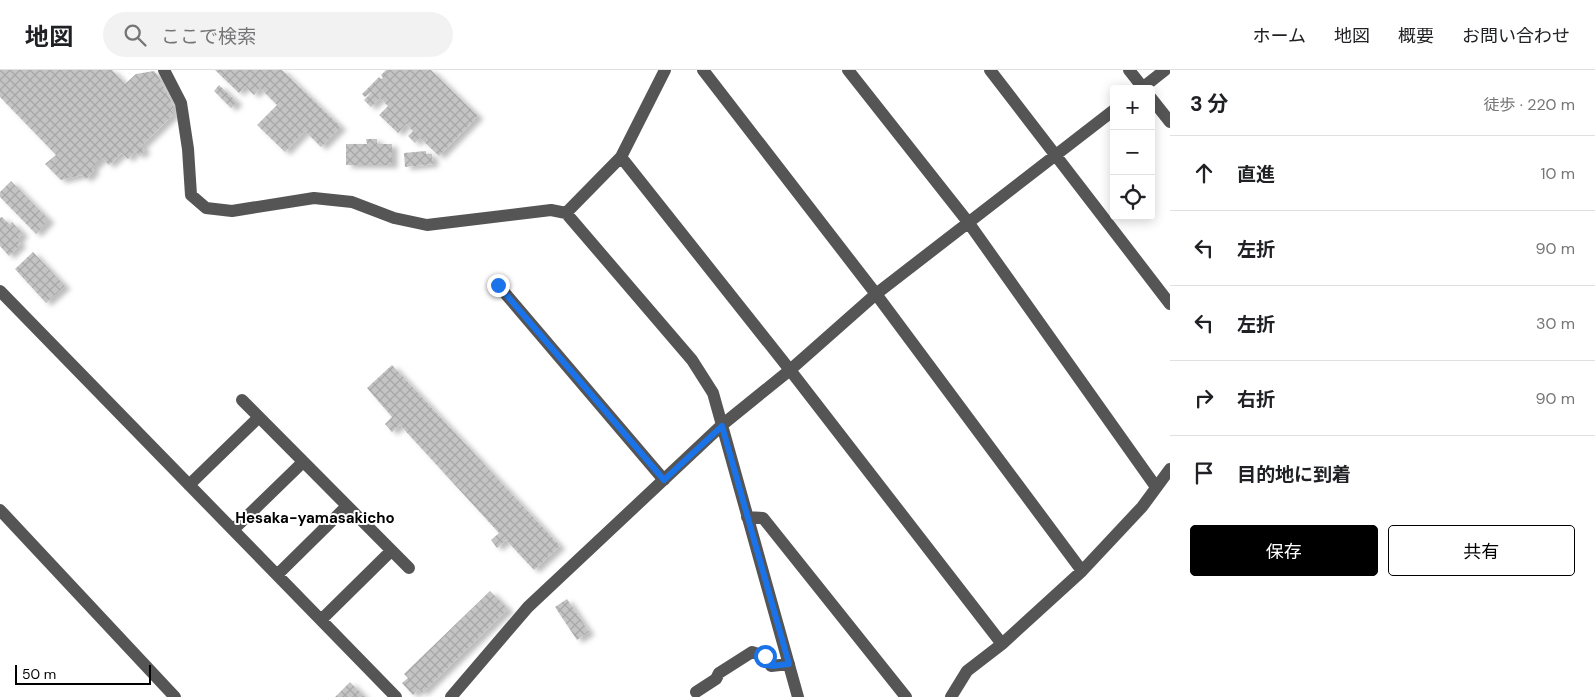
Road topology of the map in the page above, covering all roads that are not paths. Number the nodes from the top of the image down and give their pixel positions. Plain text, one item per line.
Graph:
1 (164, 70) edge
2 (665, 70) edge
3 (703, 70) edge
4 (848, 70) edge
5 (990, 70) edge
6 (1130, 70) edge
7 (1165, 70) edge
8 (1141, 85) edge
9 (1147, 85) edge
10 (1155, 103) edge
11 (1110, 113) edge
12 (1170, 122) edge
13 (1056, 155) junction
14 (621, 157) junction
15 (566, 213) junction
16 (968, 222) junction
17 (498, 285) dead end
18 (0, 291) edge
19 (876, 294) junction
20 (1170, 304) edge
21 (790, 370) junction
22 (242, 400) dead end
23 (259, 417) junction
24 (722, 426) junction
25 (303, 462) junction
26 (1170, 469) edge
27 (664, 480) junction
28 (189, 485) junction
29 (1156, 487) junction
30 (347, 506) junction
31 (0, 510) edge
32 (747, 517) junction
33 (233, 530) junction
34 (391, 551) junction
35 (409, 568) dead end
36 (1082, 571) junction
37 (277, 575) junction
38 (321, 620) junction
39 (1002, 644) junction
40 (789, 664) junction
41 (696, 692) dead end
42 (175, 697) edge
43 (396, 697) edge
44 (451, 697) edge
45 (798, 697) edge
46 (906, 697) edge
47 (951, 697) edge

1 - 15 street
2 - 14 street
3 - 19 street
4 - 16 street
5 - 13 street
6 - 8 street
7 - 9 street
10 - 12 street
11 - 13 street
13 - 16 street
13 - 20 street
14 - 15 street
14 - 21 street
15 - 24 street
16 - 19 street
16 - 29 street
17 - 27 street
18 - 28 street
19 - 21 street
19 - 36 street
21 - 24 street
21 - 39 street
22 - 23 street
23 - 25 street
23 - 28 street
24 - 27 street
24 - 32 street
25 - 30 street
25 - 33 street
26 - 29 street
27 - 44 street
28 - 33 street
29 - 36 street
30 - 34 street
30 - 37 street
31 - 42 street
32 - 40 street
32 - 46 street
33 - 37 street
34 - 35 street
34 - 38 street
36 - 39 street
37 - 38 street
38 - 43 street
39 - 47 street
40 - 41 street
40 - 45 street

